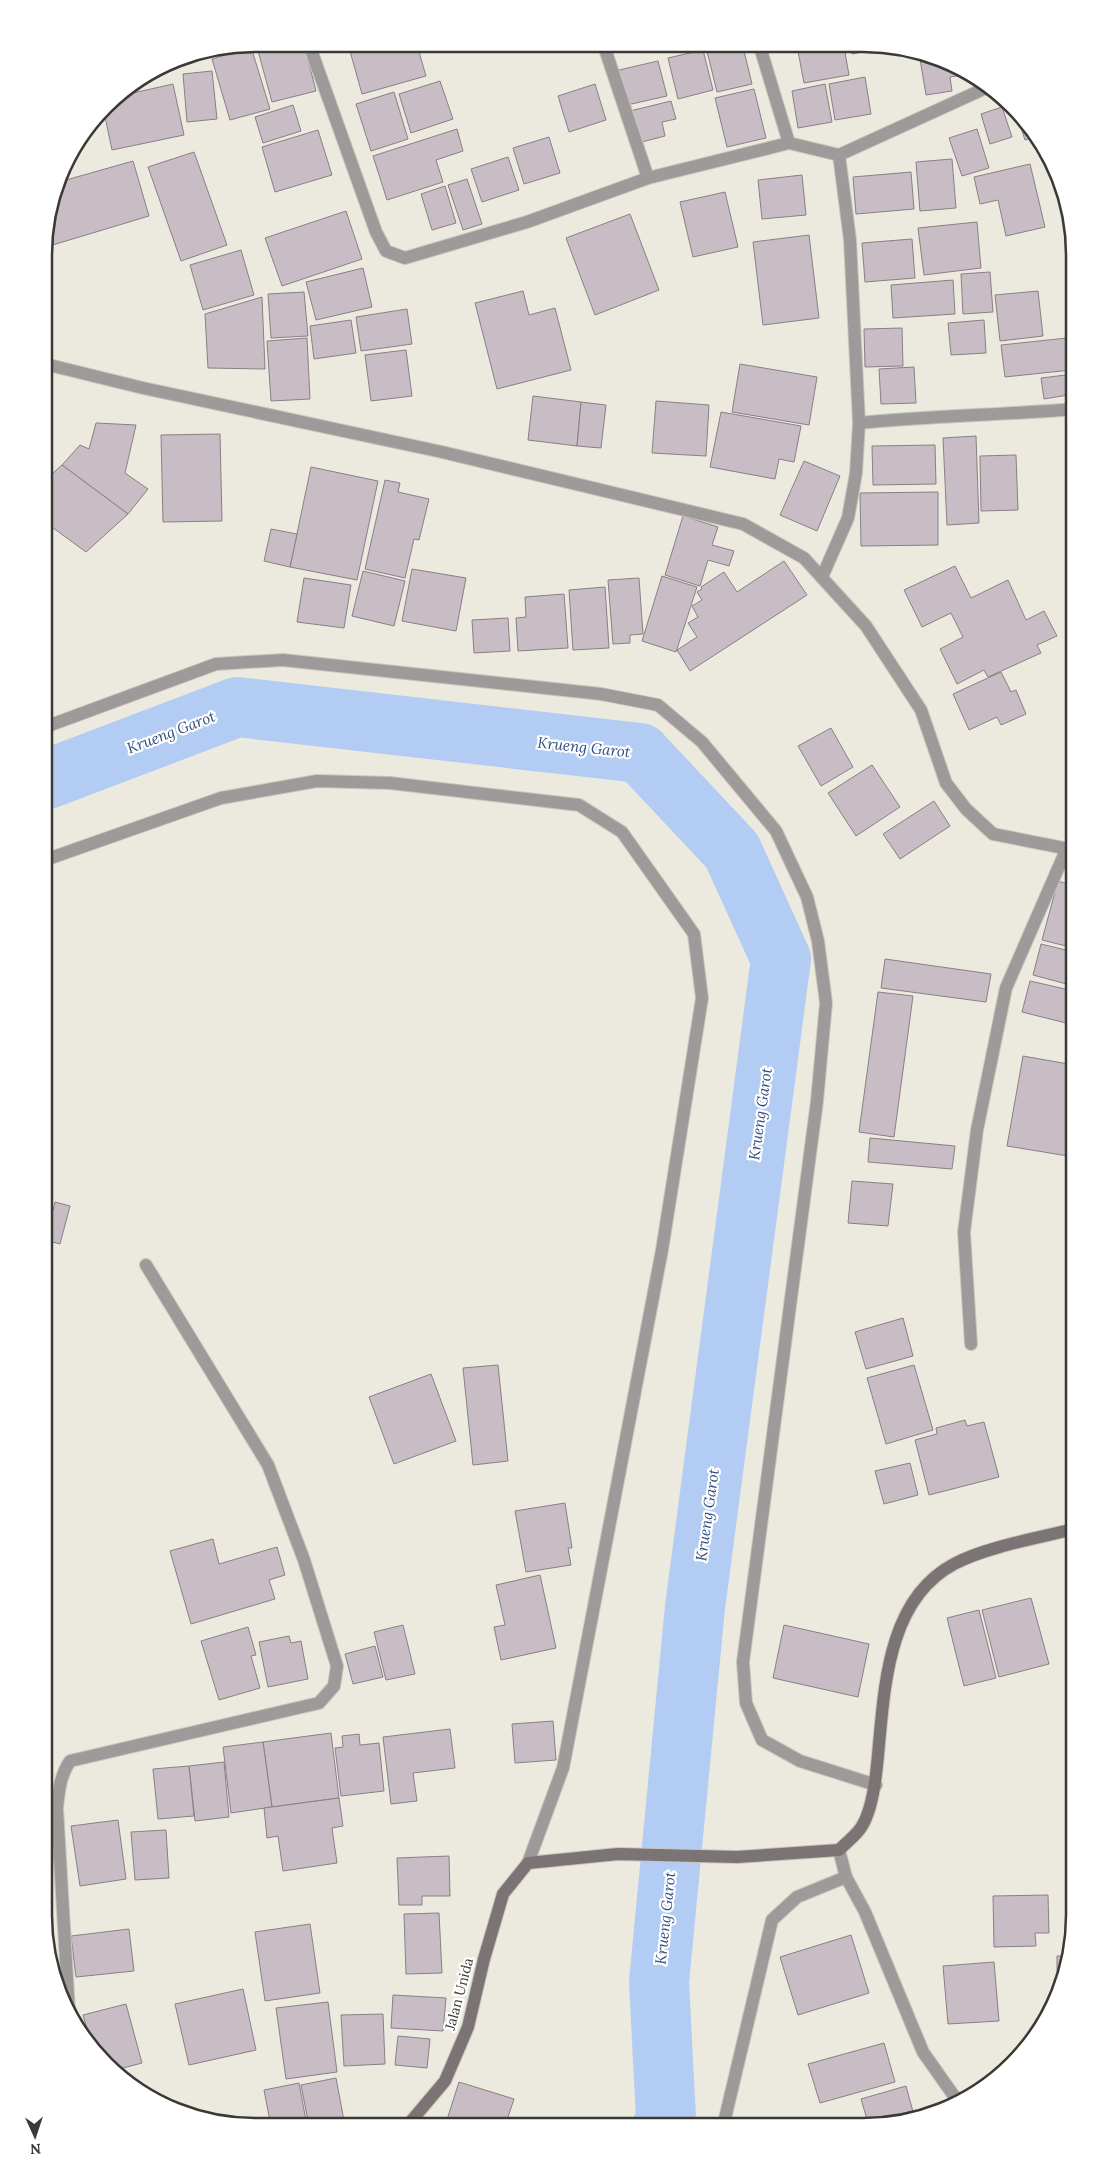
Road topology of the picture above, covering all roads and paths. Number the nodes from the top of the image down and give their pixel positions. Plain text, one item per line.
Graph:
1 (312, 52) edge
2 (606, 52) edge
3 (762, 52) edge
4 (980, 90) edge
5 (789, 143) junction
6 (839, 155) junction
7 (648, 178) junction
8 (52, 366) edge
9 (1066, 410) edge
10 (859, 423) junction
11 (822, 578) junction
12 (52, 723) edge
13 (1066, 848) edge
14 (52, 858) edge
15 (1066, 860) edge
16 (146, 1265) dead end
17 (972, 1344) dead end
18 (1066, 1531) edge
19 (876, 1785) junction
20 (839, 1850) junction
21 (528, 1863) junction
22 (846, 1878) junction
23 (68, 1993) edge
24 (955, 2097) edge
25 (414, 2118) edge
26 (725, 2118) edge

1 - 7 street
2 - 7 street
3 - 5 street
4 - 6 street
5 - 6 street
5 - 7 street
6 - 10 street
8 - 11 street
9 - 10 street
10 - 11 street
11 - 13 street
12 - 19 street
14 - 21 street
15 - 17 street
16 - 23 street
18 - 19 street
19 - 20 street
20 - 21 street
20 - 22 street
21 - 25 street, Jalan Unida
22 - 24 street
22 - 26 street

